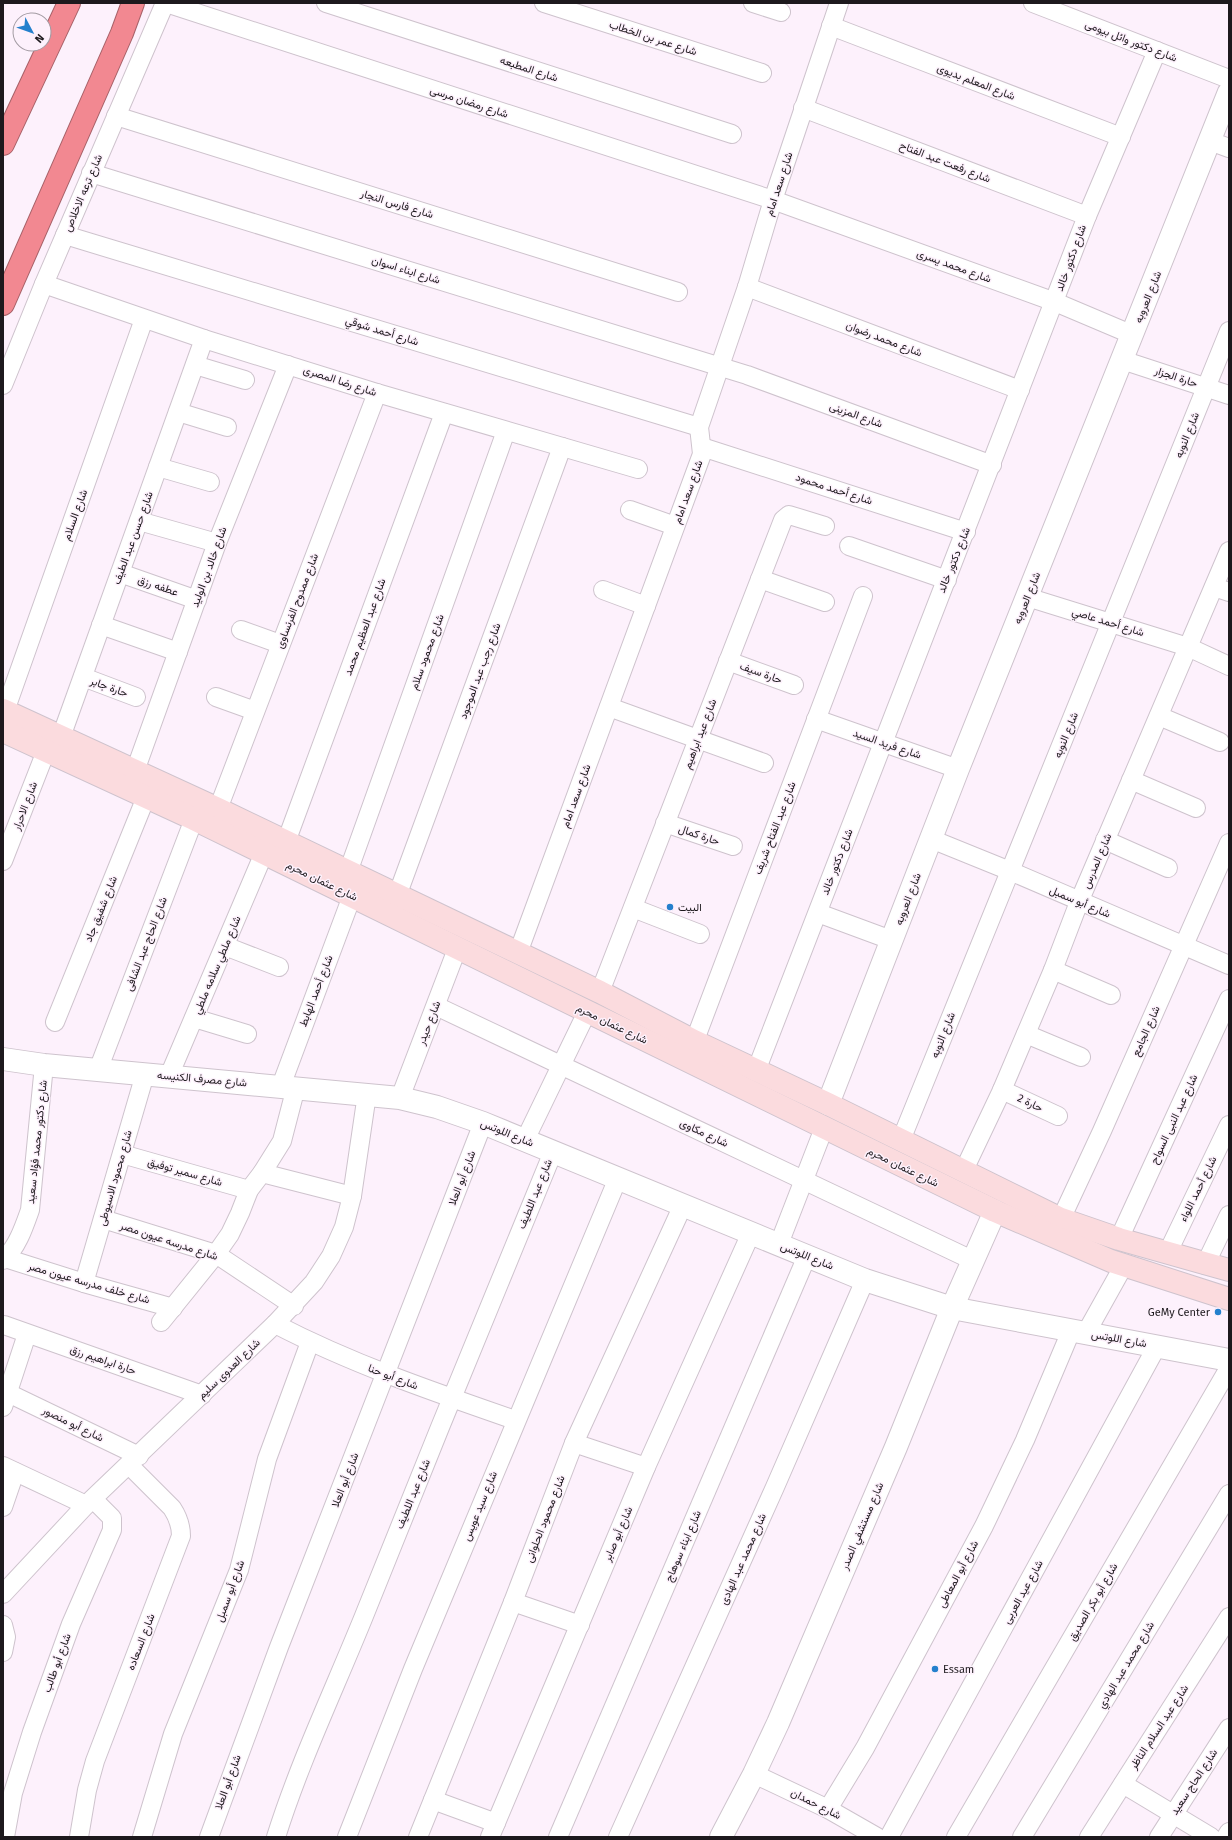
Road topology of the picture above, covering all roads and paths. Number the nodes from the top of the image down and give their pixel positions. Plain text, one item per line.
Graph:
1 (69, 3) edge
2 (133, 3) edge
3 (165, 3) edge
4 (326, 3) edge
5 (544, 3) edge
6 (754, 3) edge
7 (839, 3) edge
8 (1032, 3) edge
9 (781, 12) dead end
10 (831, 26) junction
11 (1157, 51) junction
12 (762, 73) dead end
13 (1229, 79) edge
14 (1229, 92) edge
15 (803, 108) junction
16 (116, 116) junction
17 (732, 134) dead end
18 (1121, 137) junction
19 (3, 144) edge
20 (1219, 144) edge
21 (91, 173) junction
22 (773, 200) junction
23 (1087, 216) junction
24 (65, 235) junction
25 (44, 284) junction
26 (747, 287) junction
27 (678, 292) dead end
28 (1055, 302) junction
29 (3, 304) edge
30 (144, 319) junction
31 (1229, 331) edge
32 (1133, 334) junction
33 (204, 339) junction
34 (1122, 360) junction
35 (195, 365) junction
36 (288, 365) junction
37 (720, 367) junction
38 (245, 380) dead end
39 (3, 385) edge
40 (1207, 387) junction
41 (1020, 390) junction
42 (377, 393) junction
43 (1229, 395) edge
44 (178, 412) junction
45 (444, 413) junction
46 (227, 427) dead end
47 (700, 427) junction
48 (506, 431) junction
49 (562, 447) junction
50 (702, 447) junction
51 (992, 465) junction
52 (158, 467) junction
53 (638, 469) dead end
54 (210, 482) dead end
55 (630, 510) dead end
56 (139, 521) junction
57 (675, 526) junction
58 (825, 526) dead end
59 (966, 532) junction
60 (217, 543) junction
61 (849, 546) dead end
62 (1229, 551) edge
63 (120, 572) junction
64 (760, 579) junction
65 (947, 580) junction
66 (603, 590) dead end
67 (1222, 590) edge
68 (863, 596) dead end
69 (1027, 597) junction
70 (197, 600) junction
71 (825, 602) dead end
72 (646, 606) junction
73 (1112, 623) junction
74 (101, 625) junction
75 (241, 630) dead end
76 (280, 644) junction
77 (1188, 647) junction
78 (178, 652) junction
79 (728, 661) junction
80 (1229, 666) edge
81 (82, 677) junction
82 (794, 685) dead end
83 (136, 697) dead end
84 (216, 697) dead end
85 (609, 707) junction
86 (255, 711) junction
87 (1159, 716) junction
88 (4, 717) edge
89 (816, 719) junction
90 (698, 739) junction
91 (883, 742) junction
92 (1220, 742) dead end
93 (54, 744) junction
94 (764, 762) dead end
95 (958, 769) junction
96 (134, 771) junction
97 (1131, 780) junction
98 (146, 797) junction
99 (1196, 808) dead end
100 (218, 809) junction
101 (194, 819) junction
102 (666, 823) junction
103 (931, 840) junction
104 (1105, 840) junction
105 (286, 842) junction
106 (1229, 843) edge
107 (733, 846) dead end
108 (264, 853) junction
109 (3, 861) edge
110 (1168, 868) dead end
111 (1010, 871) junction
112 (348, 872) junction
113 (352, 896) junction
114 (397, 896) junction
115 (1079, 902) junction
116 (633, 908) junction
117 (818, 913) junction
118 (700, 934) dead end
119 (891, 940) junction
120 (225, 946) junction
121 (1184, 946) junction
122 (457, 949) junction
123 (518, 953) junction
124 (1229, 966) edge
125 (279, 967) dead end
126 (1053, 970) junction
127 (600, 992) junction
128 (1111, 995) dead end
129 (1229, 999) edge
130 (436, 1006) junction
131 (586, 1012) junction
132 (194, 1018) junction
133 (55, 1022) dead end
134 (247, 1034) dead end
135 (1026, 1034) junction
136 (691, 1051) junction
137 (1081, 1057) dead end
138 (3, 1059) edge
139 (44, 1065) junction
140 (561, 1065) junction
141 (98, 1070) junction
142 (756, 1071) junction
143 (145, 1074) junction
144 (169, 1076) junction
145 (288, 1086) junction
146 (1002, 1090) junction
147 (367, 1094) junction
148 (400, 1098) junction
149 (828, 1104) junction
150 (1058, 1116) dead end
151 (483, 1123) junction
152 (1229, 1125) edge
153 (824, 1128) junction
154 (525, 1140) junction
155 (901, 1140) junction
156 (553, 1152) junction
157 (122, 1154) junction
158 (964, 1170) junction
159 (262, 1173) junction
160 (618, 1178) junction
161 (804, 1180) junction
162 (249, 1190) junction
163 (352, 1196) junction
164 (683, 1205) junction
165 (995, 1211) junction
166 (1229, 1215) edge
167 (103, 1219) junction
168 (1061, 1219) junction
169 (751, 1233) junction
170 (1119, 1239) junction
171 (779, 1244) junction
172 (216, 1254) junction
173 (1167, 1254) junction
174 (807, 1256) junction
175 (4, 1259) edge
176 (972, 1260) junction
177 (1124, 1265) junction
178 (1205, 1265) junction
179 (1229, 1270) edge
180 (865, 1280) junction
181 (84, 1283) junction
182 (1229, 1300) edge
183 (294, 1306) junction
184 (173, 1308) junction
185 (952, 1308) junction
186 (161, 1322) dead end
187 (276, 1324) junction
188 (4, 1326) dead end
189 (1079, 1332) junction
190 (27, 1334) junction
191 (310, 1342) junction
192 (1157, 1346) junction
193 (1229, 1360) edge
194 (1229, 1368) edge
195 (386, 1375) junction
196 (202, 1395) junction
197 (451, 1398) junction
198 (5, 1400) edge
199 (515, 1420) junction
200 (574, 1443) junction
201 (134, 1460) junction
202 (646, 1467) junction
203 (9, 1469) edge
204 (1229, 1494) edge
205 (90, 1502) junction
206 (3, 1507) edge
207 (3, 1594) edge
208 (513, 1602) junction
209 (3, 1625) edge
210 (580, 1625) junction
211 (1226, 1627) edge
212 (3, 1652) edge
213 (1229, 1728) edge
214 (754, 1774) junction
215 (1123, 1784) junction
216 (433, 1800) junction
217 (828, 1809) junction
218 (1174, 1814) junction
219 (493, 1830) edge
220 (1229, 1832) edge
221 (5, 1837) edge
222 (80, 1837) edge
223 (142, 1837) edge
224 (209, 1837) edge
225 (276, 1837) edge
226 (347, 1837) edge
227 (418, 1837) edge
228 (558, 1837) edge
229 (618, 1837) edge
230 (721, 1837) edge
231 (878, 1837) edge
232 (889, 1837) edge
233 (956, 1837) edge
234 (1022, 1837) edge
235 (1089, 1837) edge
236 (1159, 1837) edge
237 (1211, 1837) edge
238 (1226, 1837) edge

1 - 19 highway
2 - 29 highway
3 - 16 street, شارع ترعه الاخلاص
3 - 22 street, شارع رمضان مرسى
4 - 17 street, شارع المطبعه
5 - 12 street, شارع عمر بن الخطاب
6 - 9 street
7 - 10 street, شارع سعد امام
8 - 11 street, شارع دكتور وائل بيومى
10 - 15 street, شارع سعد امام
10 - 18 street, شارع المعلم بديوى
11 - 13 street, شارع دكتور وائل بيومى
11 - 18 street, شارع دكتور خالد
14 - 20 street, شارع العروبه
15 - 22 street, شارع سعد امام
15 - 23 street, شارع رفعت عبد الفتاح
16 - 21 street, شارع ترعه الاخلاص
16 - 27 street, شارع فارس النجار
18 - 23 street, شارع دكتور خالد
20 - 32 street, شارع العروبه
21 - 24 street, شارع ترعه الاخلاص
21 - 37 street, شارع ابناء اسوان
22 - 26 street, شارع سعد امام
22 - 28 street, شارع محمد يسرى
23 - 28 street, شارع دكتور خالد
24 - 25 street, شارع ترعه الاخلاص
24 - 47 street, شارع أحمد شوقي
25 - 30 street, شارع رضا المصرى
25 - 39 street, شارع ترعه الاخلاص
26 - 37 street, شارع سعد امام
26 - 41 street, شارع محمد رضوان
28 - 32 street, شارع محمد يسرى
28 - 41 street, شارع دكتور خالد
30 - 33 street, شارع رضا المصرى
30 - 88 street, شارع السلام
31 - 40 street, شارع النوبه
32 - 34 street, شارع العروبه
33 - 35 street, شارع حسن عبد الطيف
33 - 36 street, شارع رضا المصرى
34 - 40 street, حارة الجزار
34 - 69 street, شارع العروبه
35 - 38 street
35 - 44 street, شارع حسن عبد الطيف
36 - 42 street, شارع رضا المصرى
36 - 60 street, شارع خالد بن الوليد
37 - 47 street, شارع سعد امام
37 - 51 street, شارع المزينى
40 - 43 street, حارة الجزار
40 - 73 street, شارع النوبه
41 - 51 street, شارع دكتور خالد
42 - 45 street, شارع رضا المصرى
42 - 76 street, شارع ممدوح الفرنساوى
44 - 46 street
44 - 52 street, شارع حسن عبد الطيف
45 - 48 street, شارع رضا المصرى
45 - 105 street, شارع عبد العظيم محمد
47 - 50 street, شارع سعد امام
48 - 49 street, شارع رضا المصرى
48 - 112 street, شارع محمود سلام
49 - 53 street, شارع رضا المصرى
49 - 114 street, شارع رجب عبد الموجود
50 - 57 street, شارع سعد امام
50 - 59 street, شارع أحمد محمود
51 - 59 street, شارع دكتور خالد
52 - 54 street
52 - 56 street, شارع حسن عبد الطيف
55 - 57 street
56 - 60 street
56 - 63 street, شارع حسن عبد الطيف
57 - 72 street, شارع سعد امام
58 - 64 street, شارع عيد ابراهيم
59 - 65 street, شارع دكتور خالد
60 - 70 street, شارع خالد بن الوليد
61 - 65 street
62 - 67 street, شارع المدرس
63 - 70 street, عطفه رزق
63 - 74 street, شارع حسن عبد الطيف
64 - 71 street
64 - 79 street, شارع عيد ابراهيم
65 - 91 street, شارع دكتور خالد
66 - 72 street
67 - 77 street, شارع المدرس
68 - 89 street, شارع عبد الفتاح شريف
69 - 73 street, شارع أحمد عاصي
69 - 95 street, شارع العروبه
70 - 78 street, شارع خالد بن الوليد
72 - 85 street, شارع سعد امام
73 - 77 street, شارع أحمد عاصي
73 - 111 street, شارع النوبه
74 - 78 street
74 - 81 street, شارع حسن عبد الطيف
75 - 76 street
76 - 86 street, شارع ممدوح الفرنساوى
77 - 80 street, شارع أحمد عاصي
77 - 87 street, شارع المدرس
78 - 96 street, شارع خالد بن الوليد
79 - 82 street, حارة سيف
79 - 90 street, شارع عيد ابراهيم
81 - 83 street, حارة جابر
81 - 93 street, شارع حسن عبد الطيف
84 - 86 street
85 - 90 street
85 - 123 street, شارع سعد امام
86 - 100 street, شارع ممدوح الفرنساوى
87 - 92 street
87 - 97 street, شارع المدرس
88 - 93 main road, شارع عثمان محرم
89 - 91 street, شارع فريد السيد
89 - 136 street, شارع عبد الفتاح شريف
90 - 94 street
90 - 102 street, شارع عيد ابراهيم
91 - 95 street, شارع فريد السيد
91 - 117 street, شارع دكتور خالد
93 - 96 main road, شارع عثمان محرم
93 - 98 main road, شارع عثمان محرم
93 - 109 street, شارع الاحرار
95 - 103 street, شارع العروبه
96 - 100 main road, شارع عثمان محرم
97 - 99 street
97 - 104 street, شارع المدرس
98 - 101 main road, شارع عثمان محرم
98 - 133 street, شارع شفيق جاد
100 - 105 main road, شارع عثمان محرم
101 - 108 main road, شارع عثمان محرم
101 - 141 street, شارع الحاج عبد الشافى
102 - 107 street, حارة كمال
102 - 116 street, شارع عيد ابراهيم
103 - 111 street, شارع أبو سمبل
103 - 119 street, شارع العروبه
104 - 110 street
104 - 115 street, شارع المدرس
105 - 112 main road, شارع عثمان محرم
106 - 121 street, شارع الجامع
108 - 113 main road, شارع عثمان محرم
108 - 120 street, شارع ملطي سلامه ملطي
111 - 115 street, شارع أبو سمبل
111 - 155 street, شارع النوبه
112 - 114 main road, شارع عثمان محرم
113 - 122 main road, شارع عثمان محرم
113 - 145 street, شارع أحمد الهابط
114 - 123 main road, شارع عثمان محرم
115 - 121 street, شارع أبو سمبل
115 - 126 street, شارع المدرس
116 - 118 street
116 - 127 street, شارع عيد ابراهيم
117 - 119 street
117 - 142 street, شارع دكتور خالد
119 - 149 street, شارع العروبه
120 - 125 street
120 - 132 street, شارع ملطي سلامه ملطي
121 - 124 street, شارع أبو سمبل
121 - 168 street, شارع الجامع
122 - 130 street, شارع حيدر
122 - 131 main road, شارع عثمان محرم
123 - 127 main road, شارع عثمان محرم
126 - 128 street
126 - 135 street, شارع المدرس
127 - 136 main road, شارع عثمان محرم
129 - 170 street, شارع عبد النبى السواح
130 - 140 street, شارع مكاوى
130 - 148 street, شارع حيدر
131 - 136 main road, شارع عثمان محرم
131 - 140 street
132 - 134 street
132 - 144 street, شارع ملطي سلامه ملطي
135 - 137 street
135 - 146 street, شارع المدرس
136 - 142 main road, شارع عثمان محرم
136 - 153 main road, شارع عثمان محرم
138 - 139 street, شارع مصرف الكنيسه
139 - 141 street, شارع مصرف الكنيسه
139 - 175 street, شارع دكتور محمد فؤاد سعيد
140 - 154 street
140 - 161 street, شارع مكاوى
141 - 143 street, شارع مصرف الكنيسه
142 - 149 main road, شارع عثمان محرم
143 - 144 street, شارع مصرف الكنيسه
143 - 157 street, شارع محمود الاسيوطى
144 - 145 street, شارع مصرف الكنيسه
145 - 147 street, شارع مصرف الكنيسه
145 - 159 street, شارع أحمد الهابط
146 - 150 street, حارة 2
146 - 158 street, شارع المدرس
147 - 148 street, شارع مصرف الكنيسه
147 - 163 street, شارع العدوى سليم
148 - 151 street, شارع اللوتس
149 - 155 main road, شارع عثمان محرم
151 - 154 street, شارع اللوتس
151 - 195 street, شارع أبو العلا
152 - 173 street, شارع أحمد اللواء
153 - 161 street
153 - 165 main road, شارع عثمان محرم
154 - 156 street, شارع اللوتس
155 - 158 main road, شارع عثمان محرم
156 - 160 street, شارع اللوتس
156 - 197 street, شارع عبد اللطيف
157 - 162 street, شارع سمير توفيق
157 - 167 street, شارع محمود الاسيوطى
158 - 168 main road, شارع عثمان محرم
159 - 162 street, شارع أحمد الهابط
159 - 163 street
160 - 164 street, شارع اللوتس
160 - 199 street, شارع سيد عويس
161 - 171 street
161 - 176 street, شارع مكاوى
162 - 172 street, شارع أحمد الهابط
163 - 183 street, شارع العدوى سليم
164 - 169 street, شارع اللوتس
164 - 200 street, شارع محمود الحلوانى
165 - 176 street, شارع مستشفي الصدر
165 - 177 main road, شارع عثمان محرم
166 - 178 street
167 - 172 street, شارع مدرسه عيون مصر
167 - 181 street, شارع محمود الاسيوطى
168 - 170 main road, شارع عثمان محرم
169 - 171 street, شارع اللوتس
169 - 202 street, شارع أبو صابر
170 - 173 main road, شارع عثمان محرم
171 - 174 street, شارع اللوتس
172 - 183 street, شارع مدرسه عيون مصر
172 - 184 street, شارع أحمد الهابط
173 - 178 main road, شارع عثمان محرم
174 - 180 street, شارع اللوتس
174 - 228 street, شارع ابناء سوهاج
175 - 181 street, شارع خلف مدرسه عيون مصر
176 - 185 street, شارع مستشفي الصدر
177 - 182 main road, شارع عثمان محرم
177 - 189 street, شارع أبو المعاطى
178 - 179 main road, شارع عثمان محرم
180 - 185 street, شارع اللوتس
180 - 229 street, شارع محمد عبد الهادى
181 - 184 street, شارع خلف مدرسه عيون مصر
183 - 187 street, شارع العدوى سليم
184 - 186 street, شارع أحمد الهابط
185 - 189 street, شارع اللوتس
185 - 214 street, شارع مستشفي الصدر
187 - 191 street, شارع أبو حنا
187 - 196 street, شارع العدوى سليم
188 - 190 street, حارة ابراهيم رزق
189 - 192 street, شارع اللوتس
189 - 217 street, شارع أبو المعاطى
190 - 196 street, حارة ابراهيم رزق
190 - 198 street
191 - 195 street, شارع أبو حنا
191 - 223 street, شارع أبو سمبل
192 - 193 street, شارع اللوتس
192 - 232 street, شارع عيد العربى
194 - 233 street, شارع أبو بكر الصديق
195 - 197 street, شارع أبو حنا
195 - 224 street, شارع أبو العلا
196 - 201 street, شارع العدوى سليم
197 - 199 street, شارع أبو حنا
197 - 225 street, شارع عبد اللطيف
198 - 201 street, شارع أبو منصور
199 - 226 street, شارع سيد عويس
200 - 202 street
200 - 208 street, شارع محمود الحلوانى
201 - 205 street, شارع العدوى سليم
201 - 222 street, شارع السعاده
202 - 210 street, شارع أبو صابر
203 - 205 street
203 - 206 street
204 - 234 street, شارع محمد عبد الهادي
205 - 207 street, شارع العدوى سليم
205 - 221 street, شارع أبو طالب
208 - 210 street
208 - 216 street, شارع محمود الحلوانى
209 - 212 street
210 - 219 street, شارع أبو صابر
211 - 215 street, شارع عبد السلام الناظر
213 - 218 street, شارع الحاج سعيد
214 - 217 street, شارع حمدان
214 - 230 street, شارع مستشفي الصدر
215 - 218 street
215 - 235 street, شارع عبد السلام الناظر
216 - 219 street
216 - 227 street, شارع محمود الحلوانى
217 - 231 street, شارع حمدان
218 - 236 street, شارع الحاج سعيد
218 - 237 street
220 - 238 street

